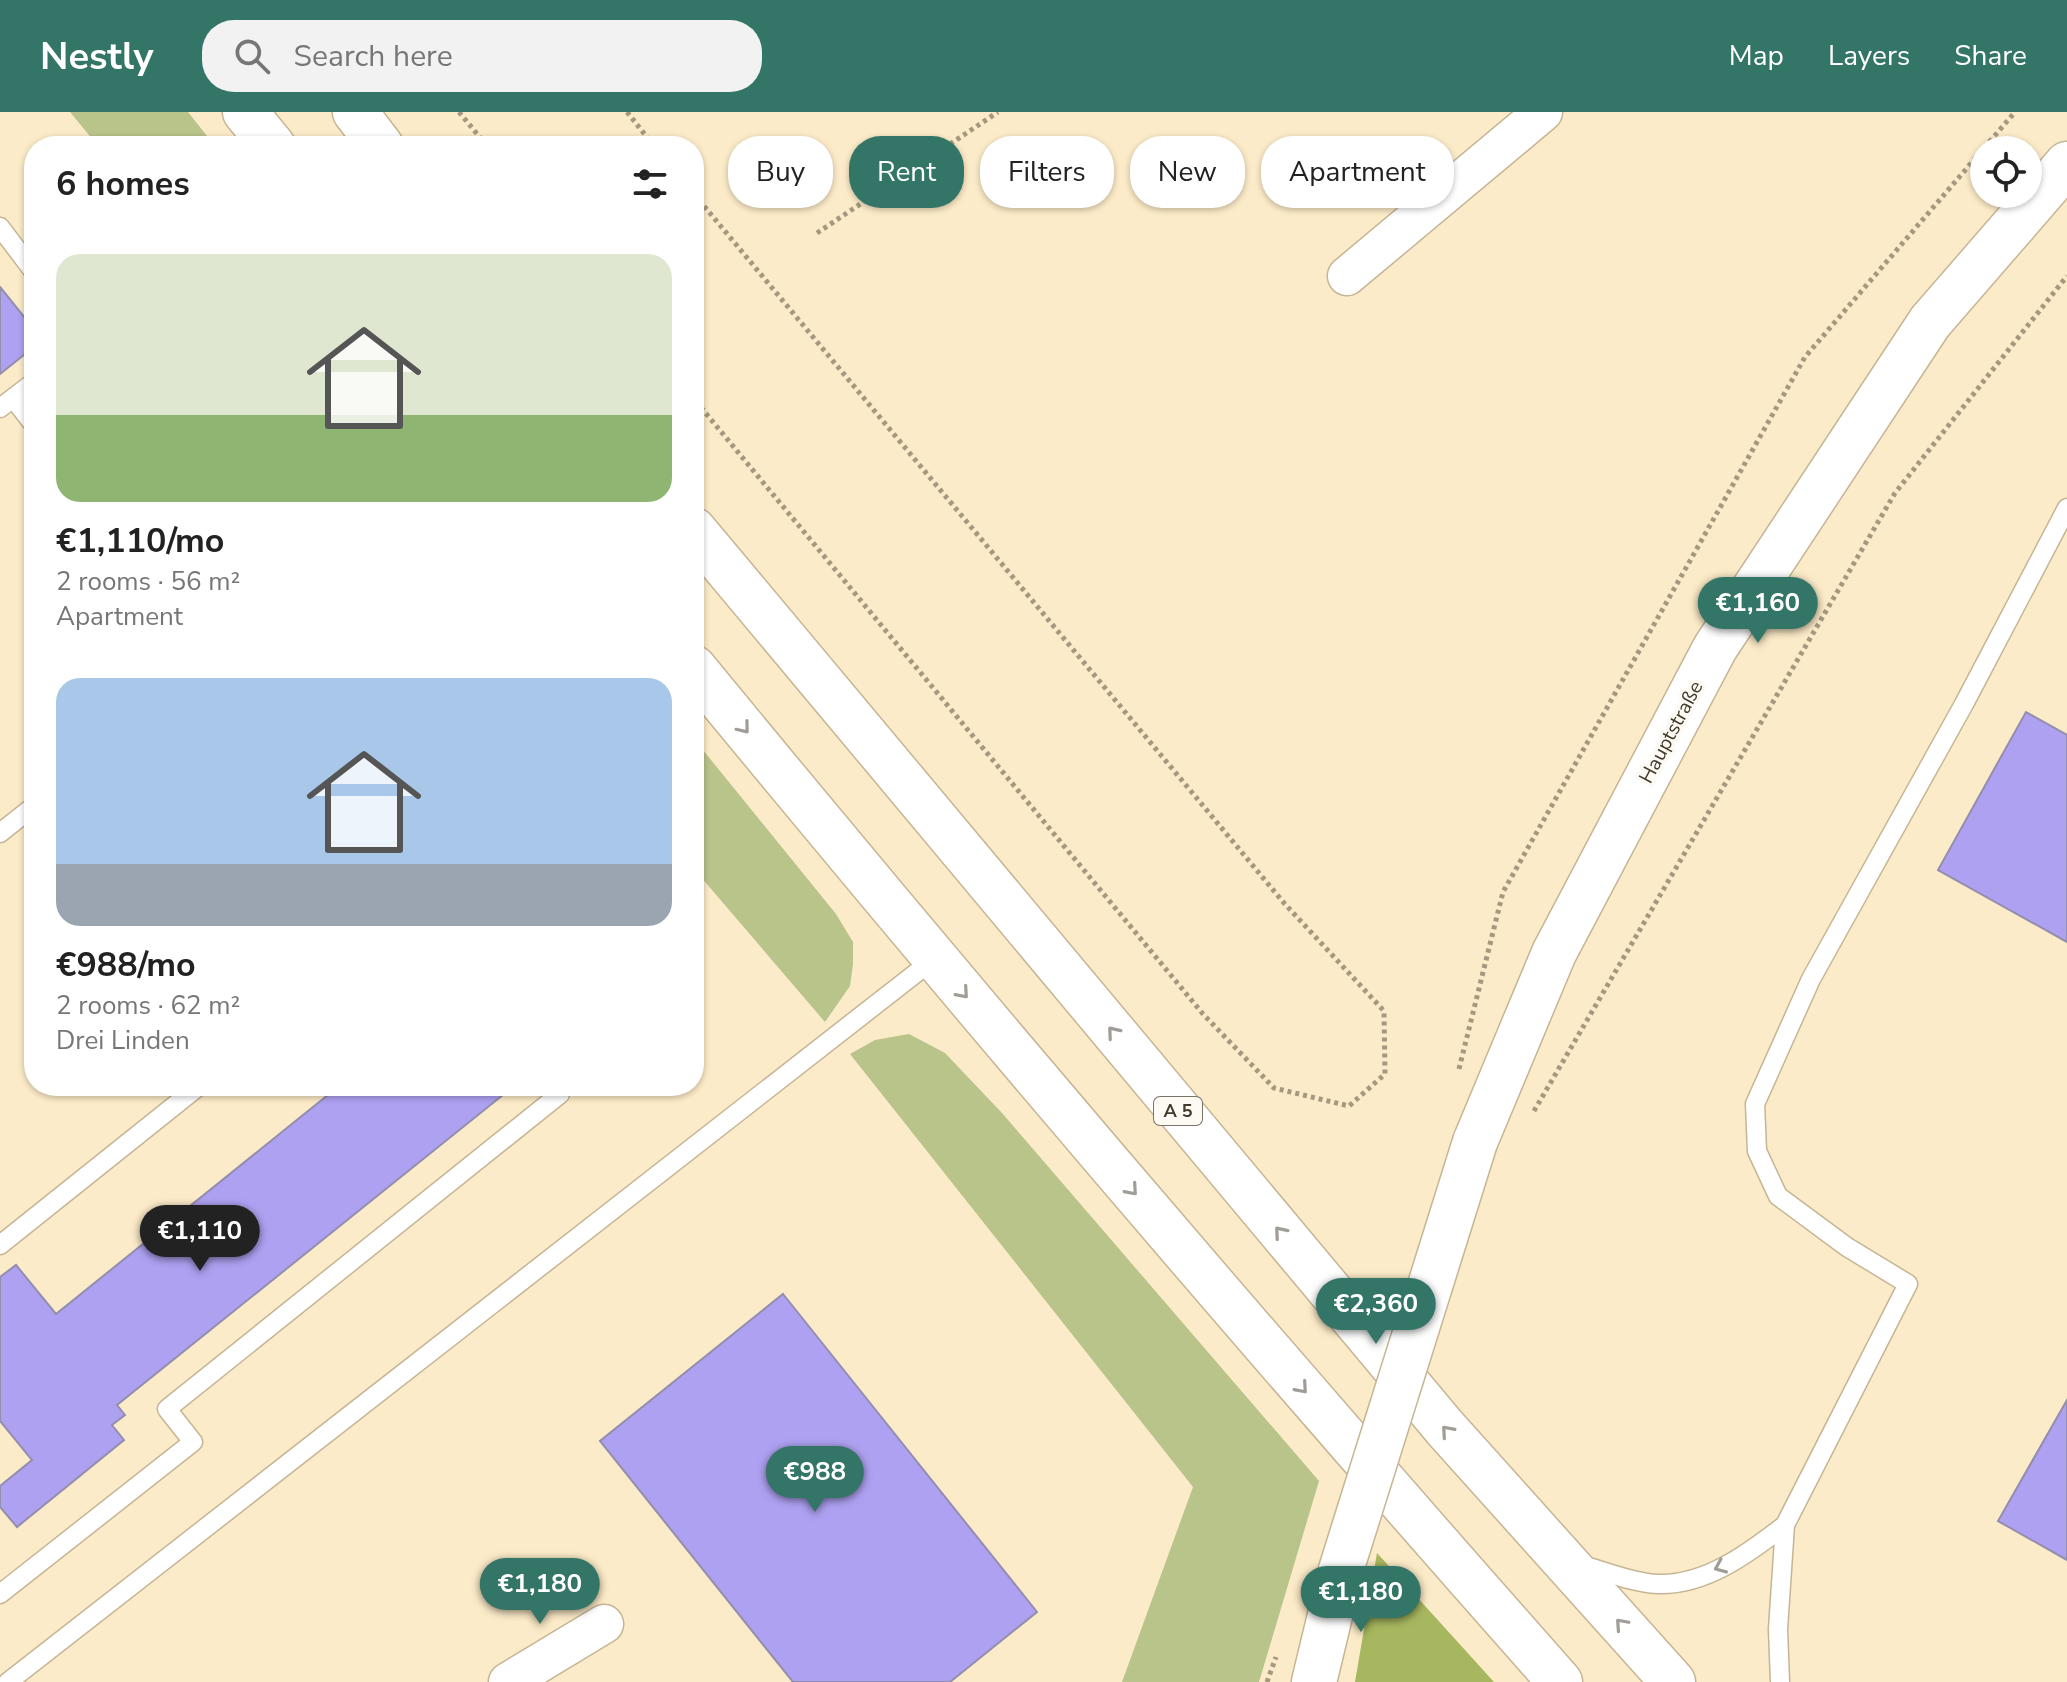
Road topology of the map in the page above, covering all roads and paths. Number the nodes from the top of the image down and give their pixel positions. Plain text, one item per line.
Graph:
1 (245, 112) edge
2 (355, 112) edge
3 (459, 112) edge
4 (627, 112) edge
5 (998, 112) edge
6 (1543, 112) edge
7 (2015, 112) edge
8 (265, 136) edge
9 (373, 136) edge
10 (479, 136) edge
11 (646, 136) edge
12 (2067, 164) edge
13 (704, 206) edge
14 (0, 227) edge
15 (817, 233) dead end
16 (24, 259) edge
17 (1347, 276) dead end
18 (2067, 276) edge
19 (24, 390) edge
20 (6, 403) edge
21 (704, 411) edge
22 (24, 417) edge
23 (2067, 508) edge
24 (704, 542) edge
25 (704, 680) edge
26 (24, 814) edge
27 (0, 833) edge
28 (934, 959) junction
29 (1459, 1071) dead end
30 (186, 1096) edge
31 (558, 1096) edge
32 (1533, 1113) dead end
33 (0, 1245) edge
34 (1785, 1525) junction
35 (1563, 1560) junction
36 (0, 1594) edge
37 (604, 1624) dead end
38 (8, 1682) edge
39 (508, 1682) edge
40 (1314, 1682) edge
41 (1560, 1682) edge
42 (1673, 1682) edge
43 (1780, 1682) edge

1 - 8 main road
2 - 9 main road
3 - 10 path
4 - 11 path
5 - 15 path
6 - 17 street
7 - 29 path
12 - 40 main road, Hauptstraße, bridge
13 - 21 path
14 - 16 lane
18 - 32 path
19 - 20 lane
20 - 22 lane
23 - 34 lane
35 -> 24 main road, A 5
25 -> 28 main road
26 - 27 lane
28 - 38 lane
28 -> 41 main road
30 - 33 lane
31 - 36 lane
34 -> 35 lane
34 - 43 lane
42 -> 35 main road, A 5
37 - 39 street

